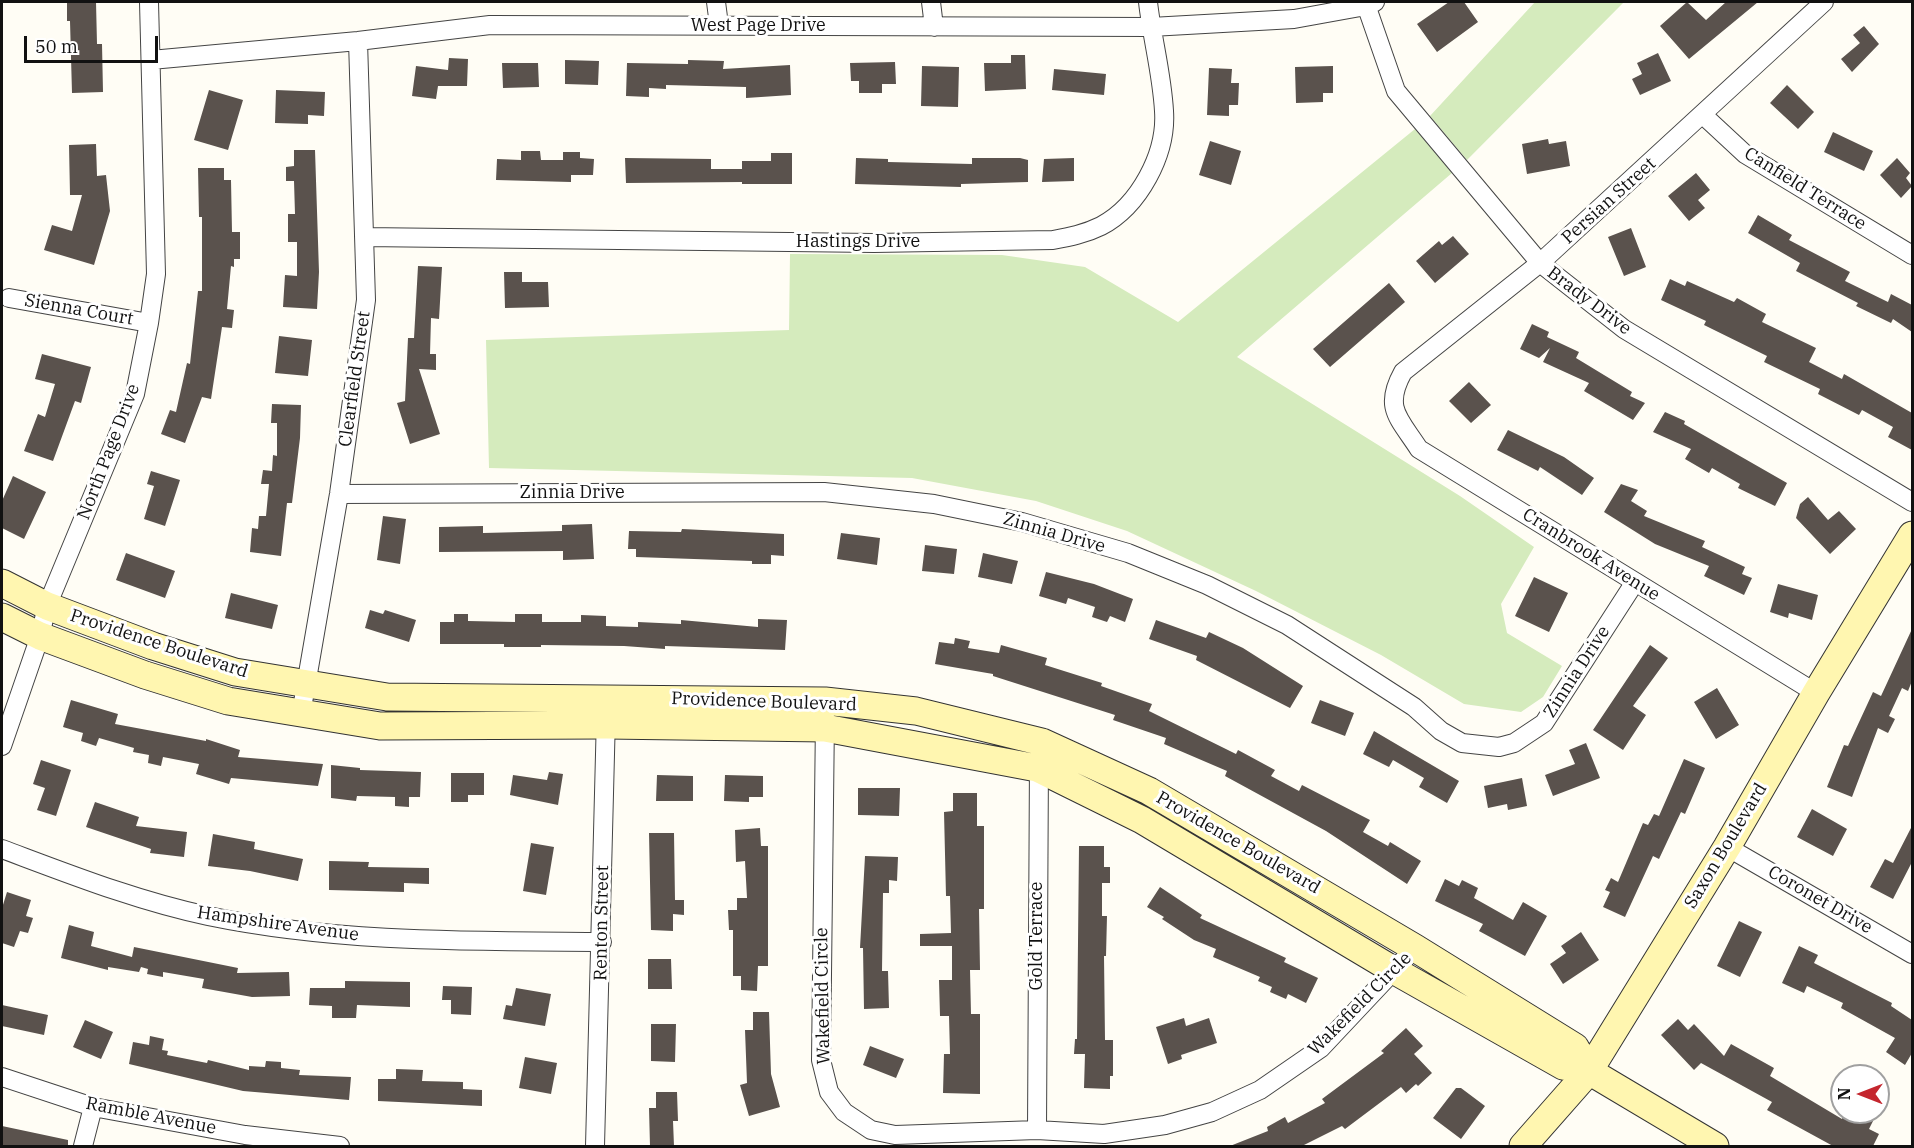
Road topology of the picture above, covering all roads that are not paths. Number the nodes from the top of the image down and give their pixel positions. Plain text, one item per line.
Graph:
1 (149, 2) edge
2 (716, 2) edge
3 (931, 2) edge
4 (1148, 2) edge
5 (1824, 2) edge
6 (1369, 3) edge
7 (719, 25) junction
8 (934, 27) junction
9 (1151, 27) junction
10 (358, 41) junction
11 (151, 60) junction
12 (1704, 115) junction
13 (364, 237) junction
14 (1912, 255) edge
15 (1540, 263) junction
16 (9, 298) dead end
17 (149, 323) junction
18 (1392, 395) joint
19 (339, 494) junction
20 (1912, 502) edge
21 (1912, 535) edge
22 (1635, 582) junction
23 (2, 583) edge
24 (48, 606) junction
25 (2, 617) edge
26 (40, 636) junction
27 (308, 684) junction
28 (1816, 693) junction
29 (825, 701) junction
30 (606, 712) junction
31 (301, 714) junction
32 (825, 728) junction
33 (2, 746) edge
34 (1039, 755) junction
35 (1727, 847) junction
36 (2, 849) edge
37 (602, 942) junction
38 (1415, 948) junction
39 (1912, 954) edge
40 (1395, 971) junction
41 (1589, 1071) junction
42 (2, 1077) edge
43 (93, 1107) junction
44 (1036, 1130) junction
45 (83, 1146) edge
46 (332, 1146) edge
47 (340, 1146) edge
48 (595, 1146) edge
49 (1522, 1146) edge
50 (1715, 1146) edge

1 - 11 street, North Page Drive
2 - 7 street
3 - 8 street
4 - 9 street, Hastings Drive
5 - 12 street, Persian Street
6 - 9 street, West Page Drive
6 - 15 street, Brady Drive
7 - 8 street, West Page Drive
7 - 10 street, West Page Drive
8 - 9 street, West Page Drive
9 - 13 street, Hastings Drive
10 - 11 street, West Page Drive
10 - 13 street, Clearfield Street
11 - 17 street, North Page Drive
12 - 14 street, Canfield Terrace
12 - 15 street, Persian Street
13 - 19 street, Clearfield Street
15 - 18 street, Persian Street
15 - 20 street, Brady Drive
16 - 17 street, Sienna Court
17 - 24 street, North Page Drive
18 - 22 street, Cranbrook Avenue
19 - 22 street, Zinnia Drive
19 - 27 street, Clearfield Street
21 - 28 main road, Saxon Boulevard
22 - 28 street, Cranbrook Avenue
23 - 24 main road, Providence Boulevard
24 - 26 street, North Page Drive
24 - 27 main road, Providence Boulevard
25 - 26 main road, Providence Boulevard
26 - 31 main road, Providence Boulevard
26 - 33 street, North Page Drive
27 - 30 main road, Providence Boulevard
27 - 31 street, Clearfield Street
28 - 35 main road, Saxon Boulevard
29 - 30 main road, Providence Boulevard
29 - 32 street, Wakefield Circle
29 - 34 main road, Providence Boulevard
30 - 31 main road, Providence Boulevard
30 - 32 main road, Providence Boulevard
30 - 37 street, Renton Street
32 - 34 main road, Providence Boulevard
32 - 44 street, Wakefield Circle
34 - 38 main road, Providence Boulevard
34 - 40 main road, Providence Boulevard
34 - 44 street, Gold Terrace
35 - 39 street, Coronet Drive
35 - 41 main road, Saxon Boulevard
36 - 37 street, Hampshire Avenue
37 - 48 street, Renton Street
38 - 40 street, Wakefield Circle
38 - 41 main road, Providence Boulevard
40 - 41 main road, Providence Boulevard
40 - 44 street, Wakefield Circle
41 - 49 main road, Saxon Boulevard
41 - 50 main road, Providence Boulevard
42 - 43 street, Ramble Avenue
43 - 45 street
43 - 46 street, Ramble Avenue
46 - 47 street, Ramble Avenue

